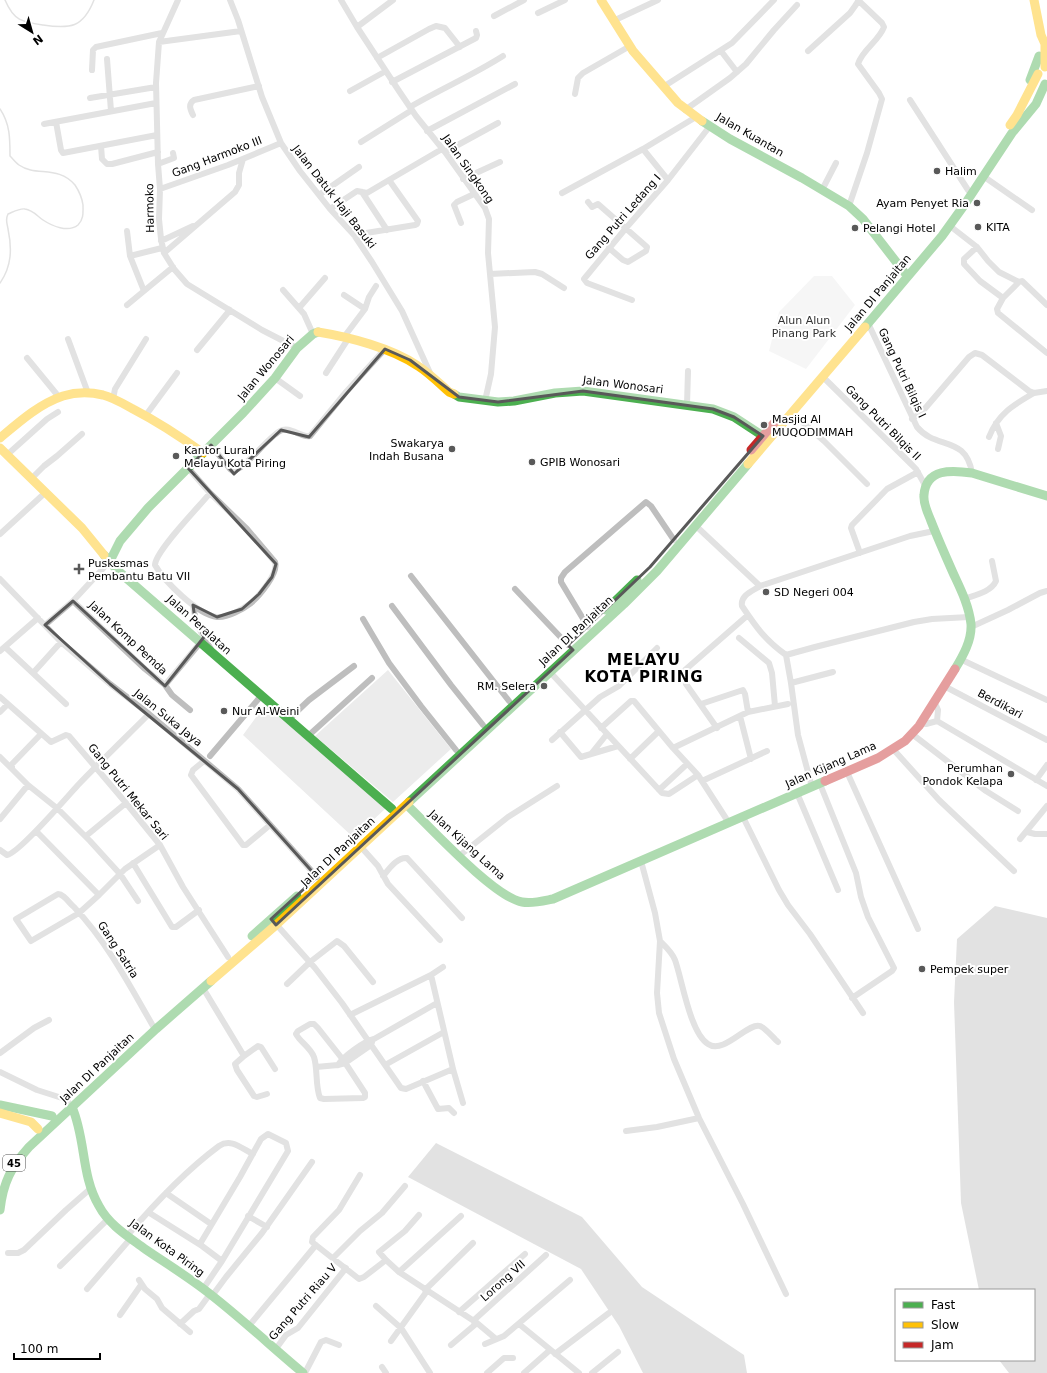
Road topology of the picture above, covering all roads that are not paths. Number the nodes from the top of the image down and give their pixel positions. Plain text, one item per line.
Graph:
1 (178, 0) edge
2 (230, 0) edge
3 (341, 0) edge
4 (393, 0) edge
5 (524, 0) edge
6 (564, 0) edge
7 (601, 0) edge
8 (658, 0) edge
9 (774, 0) edge
10 (858, 0) edge
11 (1034, 0) edge
12 (797, 5) dead end
13 (538, 13) dead end
14 (494, 16) dead end
15 (613, 21) junction
16 (357, 27) junction
17 (241, 30) junction
18 (476, 31) dead end
19 (162, 33) junction
20 (1045, 40) edge
21 (159, 42) junction
22 (630, 46) junction
23 (460, 47) junction
24 (721, 51) junction
25 (808, 51) dead end
26 (503, 56) dead end
27 (1039, 56) junction
28 (378, 58) junction
29 (107, 59) dead end
30 (92, 70) dead end
31 (1042, 70) edge
32 (386, 71) junction
33 (737, 72) junction
34 (392, 82) junction
35 (515, 84) dead end
36 (1046, 84) edge
37 (259, 86) junction
38 (156, 87) junction
39 (663, 87) junction
40 (350, 91) dead end
41 (575, 94) dead end
42 (110, 95) junction
43 (90, 98) dead end
44 (910, 100) dead end
45 (156, 103) junction
46 (1045, 105) dead end
47 (411, 109) junction
48 (685, 110) junction
49 (111, 111) junction
50 (193, 115) dead end
51 (1021, 116) junction
52 (696, 117) junction
53 (56, 122) junction
54 (498, 123) dead end
55 (44, 124) dead end
56 (710, 126) junction
57 (428, 130) junction
58 (157, 135) junction
59 (361, 142) dead end
60 (280, 143) junction
61 (101, 146) junction
62 (643, 149) junction
63 (444, 150) junction
64 (158, 152) junction
65 (173, 153) dead end
66 (243, 159) junction
67 (500, 162) dead end
68 (836, 163) dead end
69 (158, 164) junction
70 (359, 167) dead end
71 (983, 176) junction
72 (463, 179) junction
73 (389, 180) junction
74 (668, 180) junction
75 (160, 188) junction
76 (822, 190) junction
77 (968, 190) junction
78 (362, 192) junction
79 (562, 193) dead end
80 (474, 194) junction
81 (319, 195) junction
82 (588, 202) dead end
83 (849, 206) junction
84 (330, 209) junction
85 (1032, 210) dead end
86 (200, 222) junction
87 (461, 223) dead end
88 (950, 226) junction
89 (626, 228) junction
90 (387, 230) junction
91 (127, 231) dead end
92 (354, 235) junction
93 (161, 240) junction
94 (977, 247) junction
95 (609, 248) junction
96 (163, 251) junction
97 (130, 256) junction
98 (173, 267) junction
99 (904, 272) junction
100 (490, 274) junction
101 (325, 278) dead end
102 (1019, 282) junction
103 (376, 286) dead end
104 (564, 288) dead end
105 (283, 290) dead end
106 (144, 291) junction
107 (344, 295) dead end
108 (1003, 298) junction
109 (632, 300) dead end
110 (127, 305) dead end
111 (1047, 305) edge
112 (299, 308) junction
113 (365, 309) junction
114 (230, 310) junction
115 (868, 323) junction
116 (313, 334) junction
117 (346, 338) junction
118 (68, 339) dead end
119 (146, 339) dead end
120 (297, 348) junction
121 (385, 349) junction
122 (197, 350) dead end
123 (1047, 353) edge
124 (27, 358) dead end
125 (688, 370) dead end
126 (177, 373) dead end
127 (326, 373) dead end
128 (431, 376) junction
129 (823, 377) junction
130 (274, 378) junction
131 (1047, 392) edge
132 (88, 393) junction
133 (1034, 393) junction
134 (300, 396) dead end
135 (59, 397) junction
136 (112, 399) junction
137 (485, 401) junction
138 (687, 405) junction
139 (58, 412) dead end
140 (792, 413) junction
141 (146, 415) junction
142 (912, 419) junction
143 (996, 423) junction
144 (82, 434) dead end
145 (763, 436) junction
146 (989, 437) dead end
147 (0, 438) edge
148 (211, 445) junction
149 (0, 448) edge
150 (998, 450) dead end
151 (203, 452) junction
152 (8, 454) junction
153 (188, 468) junction
154 (918, 472) junction
155 (972, 473) junction
156 (32, 478) junction
157 (867, 484) dead end
158 (926, 487) junction
159 (46, 492) junction
160 (210, 493) junction
161 (1047, 496) edge
162 (696, 526) junction
163 (934, 531) junction
164 (0, 534) edge
165 (674, 540) junction
166 (860, 553) junction
167 (110, 561) junction
168 (992, 561) dead end
169 (411, 576) dead end
170 (0, 580) edge
171 (760, 586) junction
172 (515, 589) dead end
173 (1047, 591) edge
174 (964, 599) junction
175 (73, 601) junction
176 (193, 605) junction
177 (392, 606) dead end
178 (748, 615) junction
179 (38, 618) junction
180 (363, 619) dead end
181 (970, 622) junction
182 (45, 625) junction
183 (588, 627) junction
184 (739, 638) dead end
185 (62, 642) junction
186 (200, 643) junction
187 (571, 647) junction
188 (657, 648) dead end
189 (2, 649) edge
190 (786, 655) junction
191 (216, 657) junction
192 (960, 659) junction
193 (354, 666) dead end
194 (685, 670) dead end
195 (550, 672) junction
196 (833, 672) dead end
197 (33, 673) junction
198 (372, 678) dead end
199 (791, 683) junction
200 (686, 684) dead end
201 (165, 685) junction
202 (944, 686) junction
203 (261, 696) junction
204 (0, 697) edge
205 (1047, 700) edge
206 (509, 701) junction
207 (934, 701) junction
208 (8, 704) junction
209 (66, 704) dead end
210 (701, 704) junction
211 (788, 704) dead end
212 (775, 706) junction
213 (190, 710) dead end
214 (585, 710) junction
215 (0, 712) edge
216 (748, 712) junction
217 (149, 714) junction
218 (740, 716) junction
219 (289, 720) junction
220 (937, 721) junction
221 (921, 723) junction
222 (483, 725) junction
223 (601, 728) junction
224 (716, 728) junction
225 (659, 731) junction
226 (560, 732) junction
227 (41, 734) junction
228 (606, 734) junction
229 (912, 734) junction
230 (308, 736) junction
231 (552, 740) dead end
232 (1047, 740) edge
233 (618, 746) junction
234 (673, 748) junction
235 (893, 749) junction
236 (456, 750) junction
237 (767, 751) dead end
238 (591, 754) junction
239 (210, 756) dead end
240 (0, 757) edge
241 (630, 758) junction
242 (751, 759) junction
243 (204, 761) junction
244 (687, 764) junction
245 (1047, 765) edge
246 (11, 768) junction
247 (95, 768) junction
248 (847, 772) junction
249 (698, 775) junction
250 (1036, 780) junction
251 (702, 781) junction
252 (28, 784) junction
253 (558, 786) dead end
254 (816, 786) junction
255 (1047, 786) edge
256 (659, 790) junction
257 (797, 793) junction
258 (126, 803) junction
259 (407, 805) junction
260 (1047, 806) edge
261 (58, 809) junction
262 (392, 809) junction
263 (1018, 811) dead end
264 (743, 817) junction
265 (0, 819) edge
266 (729, 823) junction
267 (270, 825) junction
268 (36, 831) junction
269 (1026, 832) junction
270 (1047, 834) edge
271 (86, 836) junction
272 (1020, 839) dead end
273 (160, 845) junction
274 (361, 847) junction
275 (0, 850) edge
276 (458, 856) junction
277 (641, 861) junction
278 (133, 863) junction
279 (1014, 871) dead end
280 (120, 874) junction
281 (383, 876) junction
282 (317, 877) junction
283 (838, 890) dead end
284 (99, 895) junction
285 (138, 901) dead end
286 (199, 910) junction
287 (79, 913) junction
288 (462, 918) dead end
289 (274, 922) junction
290 (918, 929) dead end
291 (253, 940) junction
292 (440, 940) dead end
293 (660, 941) junction
294 (228, 957) junction
295 (310, 962) junction
296 (443, 967) dead end
297 (431, 975) junction
298 (373, 982) dead end
299 (287, 984) dead end
300 (203, 988) junction
301 (852, 998) junction
302 (437, 1003) junction
303 (863, 1013) dead end
304 (350, 1015) junction
305 (49, 1020) dead end
306 (153, 1026) junction
307 (444, 1032) junction
308 (371, 1042) junction
309 (778, 1042) dead end
310 (0, 1053) edge
311 (244, 1056) junction
312 (344, 1061) junction
313 (386, 1065) junction
314 (316, 1067) junction
315 (275, 1069) dead end
316 (453, 1069) junction
317 (0, 1072) edge
318 (423, 1081) junction
319 (266, 1094) dead end
320 (69, 1101) junction
321 (463, 1103) dead end
322 (0, 1105) edge
323 (454, 1112) dead end
324 (0, 1113) edge
325 (699, 1118) junction
326 (46, 1124) junction
327 (626, 1131) dead end
328 (253, 1154) junction
329 (312, 1162) dead end
330 (0, 1174) edge
331 (360, 1175) dead end
332 (405, 1186) dead end
333 (90, 1189) junction
334 (166, 1193) junction
335 (0, 1210) edge
336 (148, 1212) junction
337 (420, 1215) dead end
338 (248, 1216) junction
339 (461, 1216) dead end
340 (108, 1219) junction
341 (211, 1224) junction
342 (267, 1226) junction
343 (129, 1237) junction
344 (200, 1244) junction
345 (472, 1244) dead end
346 (316, 1245) junction
347 (8, 1253) dead end
348 (525, 1254) dead end
349 (546, 1255) dead end
350 (333, 1258) junction
351 (386, 1260) junction
352 (222, 1262) junction
353 (60, 1266) dead end
354 (346, 1268) junction
355 (399, 1272) junction
356 (570, 1280) dead end
357 (87, 1289) dead end
358 (426, 1290) junction
359 (208, 1293) junction
360 (786, 1294) dead end
361 (376, 1306) dead end
362 (460, 1312) junction
363 (609, 1313) dead end
364 (120, 1315) dead end
365 (475, 1322) junction
366 (180, 1324) junction
367 (519, 1324) junction
368 (248, 1327) junction
369 (401, 1328) junction
370 (190, 1332) dead end
371 (496, 1339) junction
372 (391, 1341) dead end
373 (485, 1344) dead end
374 (339, 1345) dead end
375 (451, 1345) dead end
376 (276, 1350) junction
377 (553, 1352) junction
378 (618, 1352) dead end
379 (514, 1358) dead end
380 (382, 1367) dead end
381 (304, 1373) edge
382 (386, 1373) edge
383 (430, 1373) edge
384 (487, 1373) edge
385 (524, 1373) edge
386 (579, 1373) edge
387 (592, 1373) edge

1 - 19 street, Harmoko
2 - 17 street, Jalan Datuk Haji Basuki
3 - 16 street, Jalan Singkong
4 - 16 street
5 - 14 street
6 - 13 street
7 - 15 main road, Jalan Kuantan
8 - 15 street
9 - 24 street
10 - 25 street
10 - 83 street
11 - 20 main road
12 - 33 street
15 - 22 main road, Jalan Kuantan
16 - 28 street, Jalan Singkong
17 - 21 street
17 - 37 street, Jalan Datuk Haji Basuki
18 - 23 street
19 - 21 street, Harmoko
19 - 30 street
20 - 27 main road
20 - 31 main road
21 - 38 street, Harmoko
22 - 39 main road, Jalan Kuantan
22 - 41 street
23 - 28 street
23 - 34 street
24 - 33 street
24 - 39 street
26 - 47 street
27 - 31 main road
27 - 51 main road
28 - 32 street, Jalan Singkong
29 - 42 street
31 - 36 main road
31 - 51 main road, Jalan DI Panjaitan
32 - 34 street, Jalan Singkong
32 - 40 street
33 - 48 street
34 - 47 street, Jalan Singkong
35 - 57 street
36 - 51 main road, Jalan DI Panjaitan
37 - 50 street
37 - 60 street, Jalan Datuk Haji Basuki
38 - 42 street
38 - 45 street, Harmoko
39 - 48 main road, Jalan Kuantan
42 - 43 street
42 - 49 street
44 - 77 street
45 - 49 street
45 - 58 street, Harmoko
46 - 51 main road
47 - 57 street, Jalan Singkong
47 - 59 street
48 - 52 main road, Jalan Kuantan
49 - 53 street
51 - 71 main road, Jalan DI Panjaitan
51 - 77 main road, Jalan DI Panjaitan
52 - 56 main road, Jalan Kuantan
52 - 62 street
53 - 55 street
53 - 61 street
54 - 63 street
56 - 74 street, Gang Putri Ledang I
56 - 76 main road, Jalan Kuantan
57 - 63 street, Jalan Singkong
58 - 61 street
58 - 64 street, Harmoko
60 - 66 street, Gang Harmoko III
60 - 81 street, Jalan Datuk Haji Basuki
61 - 64 street
62 - 74 street
62 - 79 street
63 - 72 street, Jalan Singkong
63 - 73 street
64 - 69 street, Harmoko
65 - 69 street
66 - 75 street, Gang Harmoko III
66 - 86 street
67 - 72 street
68 - 76 street
69 - 75 street, Harmoko
70 - 81 street
71 - 85 street
71 - 88 main road, Jalan DI Panjaitan
72 - 80 street, Jalan Singkong
73 - 78 street
73 - 90 street
74 - 89 street, Gang Putri Ledang I
75 - 93 street, Harmoko
76 - 83 main road, Jalan Kuantan
77 - 99 main road, Jalan DI Panjaitan
78 - 84 street
78 - 90 street
80 - 87 street
80 - 100 street, Jalan Singkong
81 - 84 street, Jalan Datuk Haji Basuki
82 - 89 street
83 - 99 main road, Jalan Kuantan
84 - 92 street, Jalan Datuk Haji Basuki
86 - 93 street
86 - 96 street
88 - 94 street
88 - 115 main road, Jalan DI Panjaitan
89 - 95 street, Gang Putri Ledang I
89 - 95 street
90 - 92 street
91 - 97 street
92 - 128 street, Jalan Datuk Haji Basuki
93 - 96 street, Harmoko
94 - 102 street
94 - 108 street
95 - 109 street, Gang Putri Ledang I
96 - 97 street
96 - 98 street, Harmoko
97 - 106 street
98 - 106 street
98 - 114 street, Harmoko
99 - 145 main road, Jalan DI Panjaitan
100 - 104 street
100 - 137 street, Jalan Singkong
101 - 112 street
102 - 108 street
102 - 111 street
103 - 113 street
105 - 112 street
106 - 110 street
107 - 113 street
108 - 123 street
112 - 116 street
113 - 117 street
114 - 120 street, Harmoko
114 - 122 street
115 - 129 main road, Jalan DI Panjaitan
115 - 142 street, Gang Putri Bilqis I
116 - 117 main road, Jalan Wonosari
116 - 120 main road, Jalan Wonosari
117 - 121 main road, Jalan Wonosari
117 - 127 street
118 - 132 street
119 - 136 street
120 - 130 main road, Jalan Wonosari
121 - 128 main road, Jalan Wonosari
121 - 148 street
124 - 135 street
125 - 138 street
126 - 141 street
128 - 137 main road, Jalan Wonosari
129 - 140 main road, Jalan DI Panjaitan
129 - 154 street, Gang Putri Bilqis II
130 - 134 street
130 - 148 main road, Jalan Wonosari
131 - 133 street
132 - 135 main road
132 - 136 main road
133 - 142 street
133 - 143 street
135 - 147 main road
136 - 141 main road
137 - 138 main road, Jalan Wonosari
138 - 145 main road, Jalan Wonosari
139 - 152 street
140 - 157 street
140 - 162 main road, Jalan DI Panjaitan
141 - 151 main road
142 - 155 street, Gang Putri Bilqis I
143 - 146 street
143 - 150 street
144 - 156 street
145 - 165 main road, Jalan DI Panjaitan
148 - 151 main road, Jalan Wonosari
149 - 152 main road, Jalan Peralatan
151 - 153 main road, Jalan Wonosari
152 - 156 main road, Jalan Peralatan
153 - 160 street
153 - 167 main road, Jalan Wonosari
154 - 158 street, Gang Putri Bilqis II
154 - 166 street
155 - 158 main road
155 - 161 main road
156 - 159 main road, Jalan Peralatan
158 - 163 main road
159 - 164 street
159 - 167 main road, Jalan Peralatan
160 - 176 street
160 - 176 street
162 - 171 street
162 - 187 main road, Jalan DI Panjaitan
163 - 166 street
163 - 174 main road
165 - 183 main road, Jalan DI Panjaitan
165 - 183 street
166 - 171 street
167 - 175 street, Jalan Wonosari
167 - 186 main road, Jalan Peralatan
168 - 174 street
169 - 206 street
170 - 179 street, Jalan Suka Jaya
171 - 178 street
172 - 187 street
173 - 181 street
174 - 181 main road
175 - 182 street, Jalan Wonosari
175 - 201 street, Jalan Komp Pemda
176 - 191 street
177 - 222 street
178 - 190 street
178 - 194 street
179 - 182 street, Jalan Suka Jaya
179 - 189 street
180 - 236 street
181 - 190 street
181 - 192 main road, Jalan Kijang Lama
182 - 185 street, Jalan Suka Jaya
183 - 187 main road, Jalan DI Panjaitan
184 - 212 street
185 - 197 street
185 - 217 street, Jalan Suka Jaya
186 - 191 main road, Jalan Peralatan
186 - 201 street, Jalan Komp Pemda
187 - 195 main road, Jalan DI Panjaitan
187 - 206 main road, Jalan DI Panjaitan
188 - 214 street
189 - 197 street
190 - 199 street
191 - 203 main road, Jalan Peralatan
192 - 202 main road, Jalan Kijang Lama
192 - 205 street
193 - 219 street
195 - 214 street
195 - 259 main road, Jalan DI Panjaitan
196 - 199 street
197 - 209 street
198 - 230 street
199 - 254 street
200 - 210 street
201 - 213 street
202 - 207 main road, Jalan Kijang Lama
202 - 232 street, Berdikari
203 - 219 main road, Jalan Peralatan
203 - 239 street
204 - 208 street, Gang Putri Mekar Sari
206 - 222 main road, Jalan DI Panjaitan
207 - 220 street
207 - 221 main road, Jalan Kijang Lama
208 - 215 street
208 - 227 street, Gang Putri Mekar Sari
210 - 216 street
210 - 224 street
211 - 212 street
212 - 216 street
214 - 223 street
214 - 226 street
216 - 218 street
217 - 243 street, Jalan Suka Jaya
217 - 247 street
218 - 224 street
218 - 242 street
219 - 230 main road, Jalan Peralatan
220 - 221 street
220 - 250 street
221 - 229 main road, Jalan Kijang Lama
222 - 236 main road, Jalan DI Panjaitan
223 - 225 street
223 - 228 street
224 - 234 street
225 - 234 street
225 - 241 street
226 - 231 street
226 - 238 street
227 - 246 street
227 - 247 street, Gang Putri Mekar Sari
228 - 233 street
228 - 238 street
229 - 235 main road, Jalan Kijang Lama
229 - 263 street
230 - 262 main road, Jalan Peralatan
233 - 238 street
233 - 241 street
234 - 244 street
235 - 248 main road, Jalan Kijang Lama
235 - 279 street
236 - 262 main road, Jalan DI Panjaitan
237 - 242 street
240 - 246 street
241 - 256 street
242 - 251 street
243 - 267 street, Jalan Suka Jaya
243 - 267 street
244 - 249 street
244 - 256 street
245 - 250 street
246 - 252 street
247 - 258 street, Gang Putri Mekar Sari
247 - 261 street
248 - 254 main road, Jalan Kijang Lama
248 - 290 street
249 - 251 street
249 - 256 street
250 - 255 street
251 - 266 street
252 - 261 street
252 - 265 street
253 - 276 street
254 - 257 main road, Jalan Kijang Lama
254 - 301 street
257 - 264 main road, Jalan Kijang Lama
257 - 283 street
258 - 271 street
258 - 273 street, Gang Putri Mekar Sari
259 - 274 main road, Jalan DI Panjaitan
259 - 276 main road, Jalan Kijang Lama
260 - 269 street
261 - 268 street
261 - 271 street
262 - 282 main road, Jalan DI Panjaitan
264 - 266 main road, Jalan Kijang Lama
264 - 301 street
266 - 277 main road, Jalan Kijang Lama
267 - 282 street, Jalan Suka Jaya
268 - 275 street
268 - 284 street
269 - 270 street
269 - 272 street
271 - 280 street
273 - 278 street
273 - 286 street, Gang Putri Mekar Sari
274 - 281 street
274 - 289 main road, Jalan DI Panjaitan
276 - 277 main road, Jalan Kijang Lama
277 - 293 street
278 - 280 street
278 - 286 street
280 - 284 street
280 - 285 street
281 - 288 street
281 - 292 street
282 - 289 main road, Jalan DI Panjaitan
284 - 287 street
286 - 294 street, Gang Putri Mekar Sari
287 - 287 street, Gang Satria
287 - 306 street, Gang Satria
289 - 291 main road, Jalan DI Panjaitan
289 - 295 street
291 - 294 main road, Jalan DI Panjaitan
291 - 300 main road, Jalan DI Panjaitan
293 - 309 street
293 - 325 street
294 - 306 main road, Jalan DI Panjaitan
295 - 298 street
295 - 299 street
295 - 304 street
296 - 297 street
297 - 302 street
297 - 304 street
300 - 311 street
300 - 320 main road, Jalan DI Panjaitan
301 - 303 street
302 - 307 street
302 - 308 street
304 - 308 street
305 - 310 street
306 - 320 main road, Jalan DI Panjaitan
307 - 313 street
307 - 316 street
308 - 312 street
308 - 313 street
311 - 315 street
311 - 319 street
312 - 314 street
312 - 314 street
312 - 314 street
313 - 318 street
316 - 318 street
316 - 321 street
317 - 320 street
318 - 323 street
320 - 326 main road, Jalan DI Panjaitan
320 - 333 main road, Jalan Kota Piring
322 - 326 main road
324 - 326 main road
325 - 327 street
325 - 360 street
326 - 330 main road, 45
326 - 335 main road, 45
328 - 334 street
328 - 338 street
328 - 341 street
329 - 342 street
331 - 346 street
332 - 350 street
333 - 340 main road, Jalan Kota Piring
333 - 347 street
334 - 336 street
334 - 341 street
336 - 343 street
336 - 344 street
337 - 351 street
338 - 342 street
338 - 352 street
339 - 355 street
340 - 343 main road, Jalan Kota Piring
340 - 353 street
341 - 344 street
342 - 359 street
343 - 357 street
343 - 359 main road, Jalan Kota Piring
344 - 352 street
345 - 358 street
346 - 350 street
346 - 368 street
348 - 362 street
349 - 365 street, Lorong VII
350 - 354 street
351 - 354 street
351 - 355 street
352 - 359 street
354 - 376 street, Gang Putri Riau V
355 - 358 street
356 - 367 street
358 - 362 street
358 - 369 street
359 - 366 street
359 - 368 main road, Jalan Kota Piring
361 - 369 street
362 - 365 street
363 - 377 street
364 - 366 street
365 - 371 street
365 - 375 street, Lorong VII
366 - 370 street
367 - 371 street
367 - 377 street
368 - 376 main road, Jalan Kota Piring
369 - 372 street
369 - 383 street
371 - 373 street
374 - 381 street
376 - 381 main road, Jalan Kota Piring
377 - 385 street
377 - 386 street
378 - 387 street
379 - 384 street
380 - 382 street

